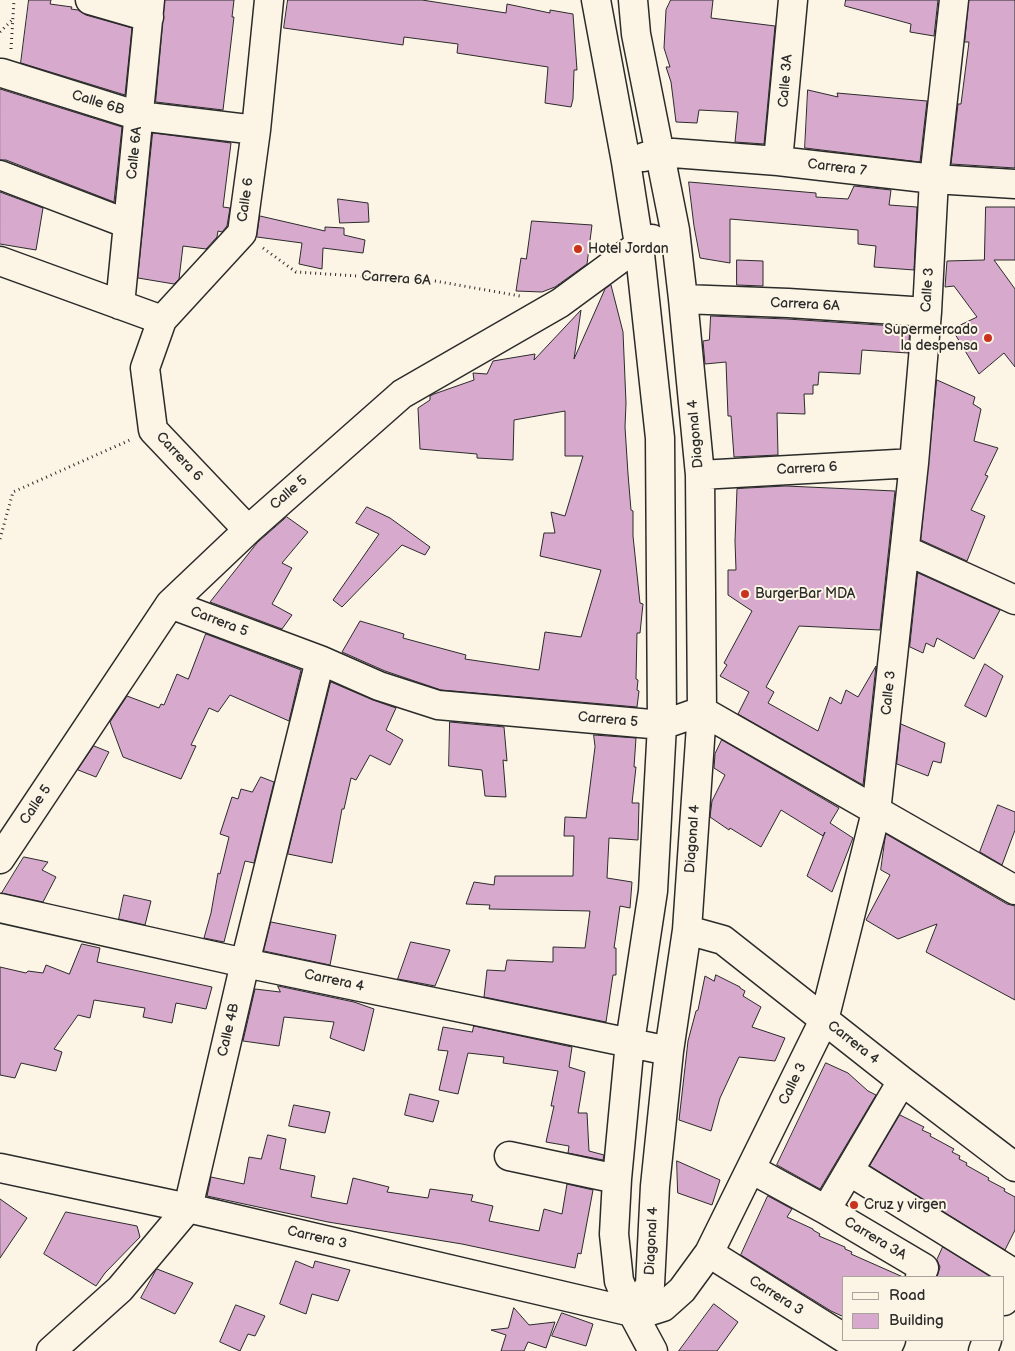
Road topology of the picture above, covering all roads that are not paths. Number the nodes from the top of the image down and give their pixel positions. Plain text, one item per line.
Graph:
1 (90, 0) edge
2 (269, 0) edge
3 (596, 0) edge
4 (632, 0) edge
5 (793, 0) edge
6 (954, 0) edge
7 (149, 9) edge
8 (2, 73) road end
9 (139, 116) junction
10 (256, 130) junction
11 (660, 152) junction
12 (778, 161) junction
13 (626, 162) junction
14 (0, 174) edge
15 (934, 180) junction
16 (1015, 184) edge
17 (128, 224) junction
18 (675, 230) junction
19 (639, 245) junction
20 (0, 261) edge
21 (683, 299) junction
22 (120, 305) junction
23 (926, 312) junction
24 (162, 320) junction
25 (145, 368) joint
26 (914, 463) junction
27 (700, 475) junction
28 (248, 530) junction
29 (905, 550) junction
30 (1015, 600) edge
31 (170, 604) junction
32 (320, 660) junction
33 (702, 711) junction
34 (662, 725) junction
35 (876, 812) junction
36 (0, 859) edge
37 (1015, 890) edge
38 (0, 908) edge
39 (687, 930) junction
40 (245, 963) junction
41 (824, 1020) junction
42 (630, 1042) junction
43 (669, 1051) junction
44 (902, 1081) junction
45 (509, 1156) dead end
46 (1015, 1166) edge
47 (0, 1168) edge
48 (751, 1169) junction
49 (850, 1171) junction
50 (617, 1180) junction
51 (188, 1208) junction
52 (826, 1210) junction
53 (709, 1254) junction
54 (922, 1272) edge
55 (1015, 1274) edge
56 (1005, 1298) edge
57 (632, 1312) junction
58 (842, 1337) edge
59 (849, 1341) edge
60 (51, 1351) edge
61 (632, 1351) edge
62 (653, 1351) edge
63 (865, 1351) edge

1 - 7 street
2 - 10 street, Calle 6
3 - 13 street
4 - 11 street, Diagonal 4
5 - 12 street, Calle 3A
6 - 15 street, Calle 3
7 - 9 street, Calle 6A
8 - 9 street, Calle 6B
9 - 10 street, Calle 6B
9 - 17 street, Calle 6A
10 - 24 street, Calle 6
11 - 12 street, Carrera 7
11 - 13 street
11 - 18 street, Diagonal 4
12 - 15 street, Carrera 7
13 - 19 street
14 - 17 street
15 - 16 street, Carrera 7
15 - 23 street, Calle 3
17 - 22 street, Calle 6A
18 - 19 street, Calle 5
18 - 21 street, Diagonal 4
19 - 28 street, Calle 5
19 - 34 street
20 - 22 street
21 - 23 street, Carrera 6A
21 - 27 street, Diagonal 4
22 - 24 street
23 - 26 street, Calle 3
24 - 25 street, Calle 6
25 - 28 street, Carrera 6
26 - 27 street, Carrera 6
26 - 29 street, Calle 3
27 - 33 street, Diagonal 4
28 - 31 street, Calle 5
29 - 30 street
29 - 35 street, Calle 3
31 - 32 street, Carrera 5
31 - 36 street, Calle 5
32 - 34 street, Carrera 5
32 - 40 street, Calle 4B
33 - 34 street, Carrera 5
33 - 35 street
33 - 39 street, Diagonal 4
34 - 42 street
35 - 37 street
35 - 41 street, Calle 3
38 - 40 street, Carrera 4
39 - 41 street, Carrera 4
39 - 43 street, Diagonal 4
40 - 42 street, Carrera 4
40 - 51 street, Calle 4B
41 - 44 street, Carrera 4
41 - 48 street, Calle 3
42 - 43 street, Carrera 4
42 - 50 street
43 - 57 street, Diagonal 4
44 - 46 street, Carrera 4
44 - 49 street
45 - 50 street
47 - 51 street, Carrera 3
48 - 52 street, Carrera 3A
48 - 53 street, Calle 3
49 - 52 street
49 - 55 street
50 - 57 street
51 - 57 street, Carrera 3
51 - 60 street, Calle 4B
52 - 54 street, Carrera 3A
53 - 57 street, Calle 3
53 - 58 street, Carrera 3
55 - 56 street
57 - 61 street
57 - 62 street
59 - 63 street

